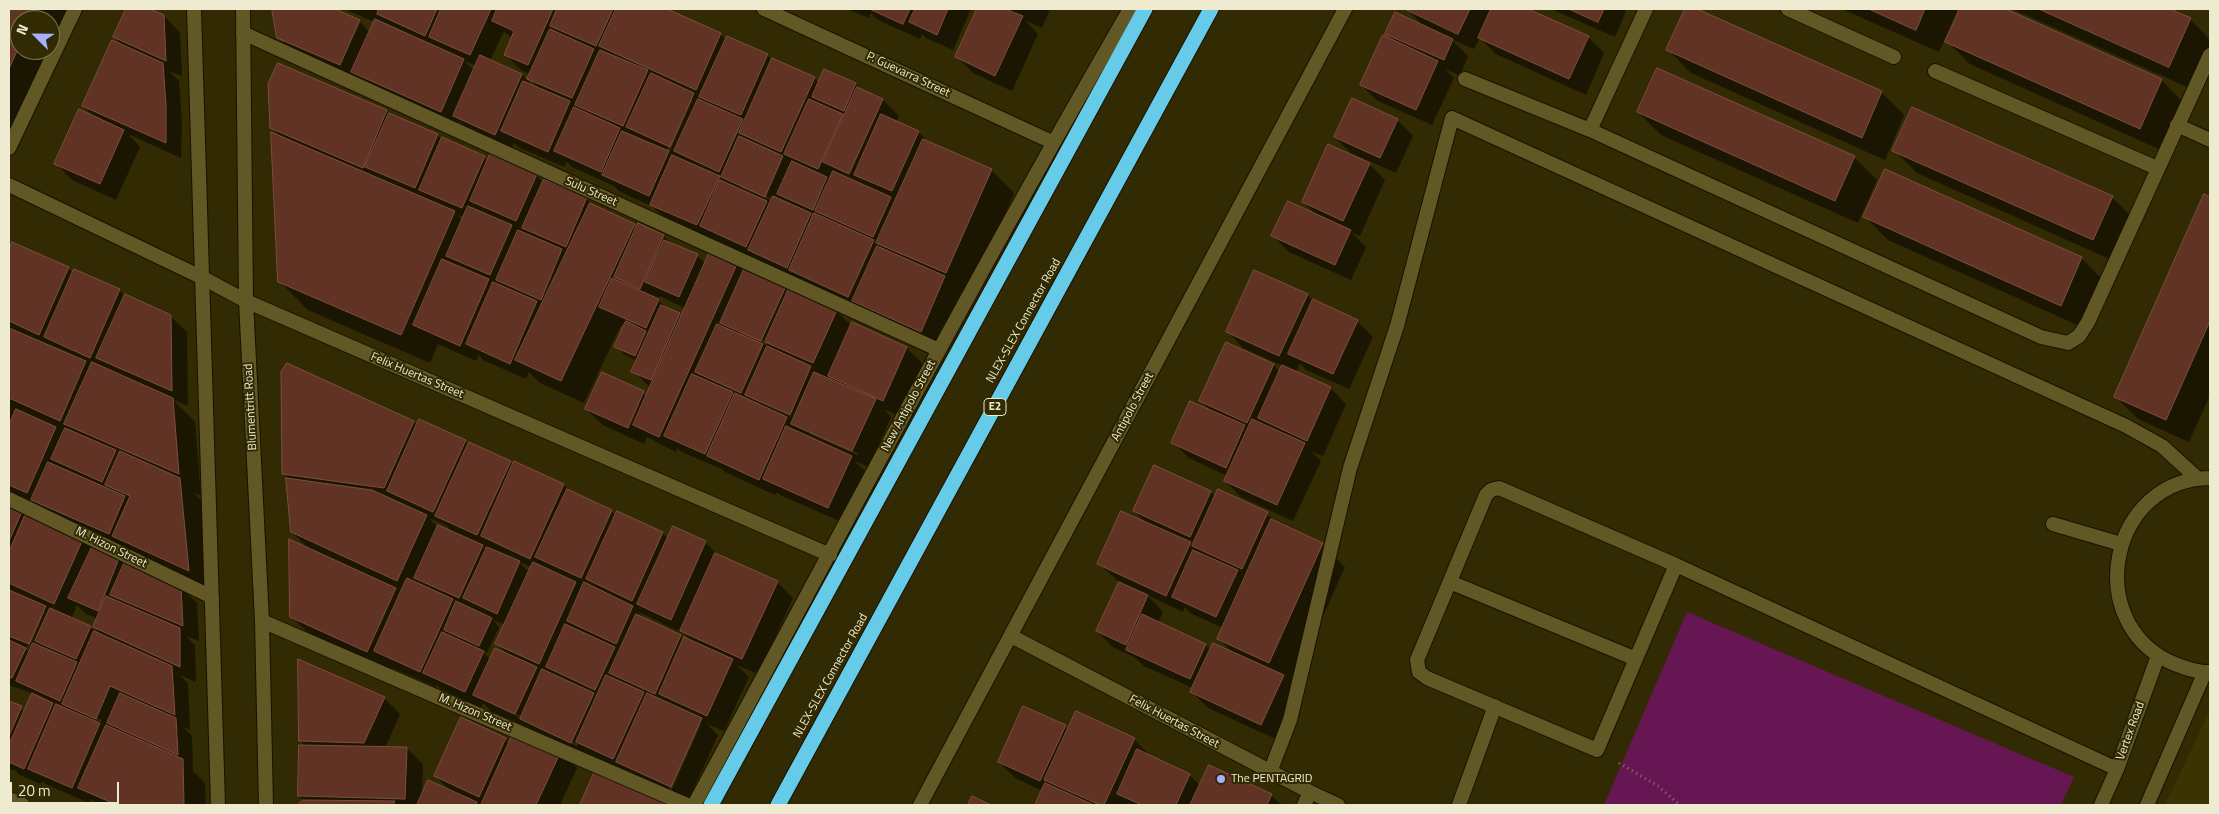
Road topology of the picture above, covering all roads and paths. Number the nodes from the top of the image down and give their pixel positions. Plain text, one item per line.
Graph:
1 (74, 9) edge
2 (194, 9) edge
3 (243, 9) edge
4 (764, 9) edge
5 (1130, 9) edge
6 (1145, 9) edge
7 (1211, 9) edge
8 (1345, 9) edge
9 (1646, 9) edge
10 (1788, 9) edge
11 (243, 33) junction
12 (2210, 55) edge
13 (1894, 57) dead end
14 (1935, 71) dead end
15 (1465, 79) dead end
16 (2177, 125) junction
17 (1590, 130) junction
18 (2210, 140) edge
19 (1052, 142) junction
20 (9, 148) edge
21 (2157, 168) junction
22 (9, 185) edge
23 (203, 278) junction
24 (246, 301) junction
25 (938, 350) junction
26 (2204, 478) edge
27 (9, 499) edge
28 (2053, 524) dead end
29 (2121, 544) junction
30 (830, 555) junction
31 (1676, 566) junction
32 (1450, 582) junction
33 (212, 597) junction
34 (262, 621) junction
35 (1011, 636) junction
36 (2158, 656) junction
37 (1636, 659) junction
38 (2208, 672) edge
39 (1495, 706) junction
40 (1597, 750) junction
41 (2117, 769) junction
42 (1270, 772) junction
43 (9, 799) edge
44 (1307, 799) edge
45 (23, 805) edge
46 (218, 805) edge
47 (266, 805) edge
48 (688, 805) edge
49 (694, 805) edge
50 (711, 805) edge
51 (778, 805) edge
52 (920, 805) edge
53 (1338, 805) edge
54 (1459, 805) edge
55 (1680, 805) edge
56 (2101, 805) edge
57 (2147, 805) edge

1 - 20 street
2 - 23 street
3 - 11 street, Blumentritt Road
4 - 19 street, P. Guevarra Street
5 - 19 street, New Antipolo Street
6 - 50 highway
7 - 51 highway, NLEX-SLEX Connector Road / E2
8 - 35 street, Antipolo Street
9 - 17 street
10 - 13 street
11 - 24 street, Blumentritt Road
11 - 25 street, Sulu Street
12 - 16 street
14 - 21 street
15 - 17 street
16 - 18 street
16 - 21 street
17 - 21 street
19 - 25 street, New Antipolo Street
22 - 23 street, Felix Huertas Street
23 - 24 street, Felix Huertas Street
23 - 33 street
24 - 30 street, Felix Huertas Street
24 - 34 street, Blumentritt Road
25 - 30 street, New Antipolo Street
26 - 29 street
26 - 42 street
27 - 33 street, M. Hizon Street
28 - 29 street
29 - 36 street
30 - 49 street, New Antipolo Street
31 - 32 street
31 - 37 street
31 - 41 street
32 - 37 street
32 - 39 street
33 - 46 street
34 - 47 street, Blumentritt Road
34 - 48 street, M. Hizon Street
35 - 42 street, Felix Huertas Street
35 - 52 street, Antipolo Street
36 - 38 street
36 - 41 street, Vertex Road
37 - 40 street
38 - 57 street
39 - 40 street
39 - 54 street
40 - 55 path
41 - 56 street, Vertex Road
42 - 44 street, Felix Huertas Street
43 - 45 street
44 - 53 street, Felix Huertas Street

